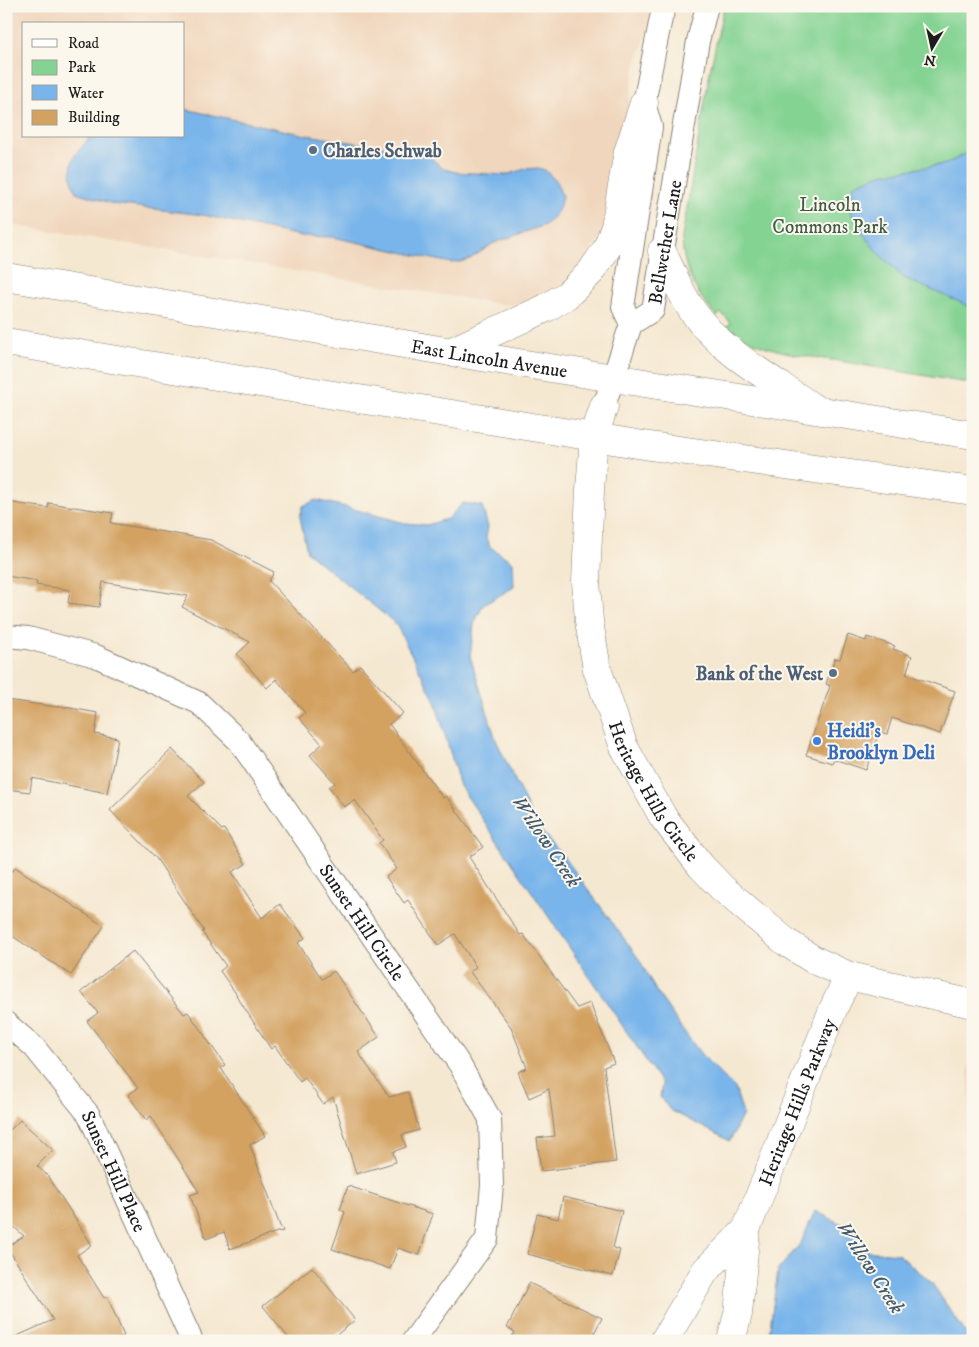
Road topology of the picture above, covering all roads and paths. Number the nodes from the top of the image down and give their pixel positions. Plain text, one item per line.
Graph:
1 (665, 6) edge
2 (707, 6) edge
3 (644, 103) junction
4 (662, 251) junction
5 (6, 277) edge
6 (632, 324) junction
7 (6, 342) edge
8 (450, 352) junction
9 (613, 378) junction
10 (604, 406) joint
11 (818, 410) junction
12 (973, 434) edge
13 (594, 437) junction
14 (973, 491) edge
15 (6, 636) edge
16 (849, 976) junction
17 (973, 1004) edge
18 (6, 1023) edge
19 (746, 1230) junction
20 (673, 1338) edge
21 (192, 1341) edge
22 (413, 1341) edge
23 (731, 1341) edge

1 - 3 street, Bellwether Lane
2 - 4 street, Bellwether Lane
3 - 6 street, Bellwether Lane
3 - 8 main road
4 - 6 street, Bellwether Lane
4 - 11 main road
5 - 8 main road, East Lincoln Avenue
6 - 9 street
7 - 13 main road
8 - 9 main road, East Lincoln Avenue
9 - 10 street
9 - 11 main road, East Lincoln Avenue
10 - 13 main road, Heritage Hills Circle
11 - 12 main road, East Lincoln Avenue
13 - 14 main road
13 - 16 main road, Heritage Hills Circle
15 - 22 street, Sunset Hill Circle
16 - 17 main road, Heritage Hills Circle
16 - 19 main road, Heritage Hills Parkway
18 - 21 street, Sunset Hill Place
19 - 20 main road, Heritage Hills Parkway
19 - 23 main road, Heritage Hills Parkway

